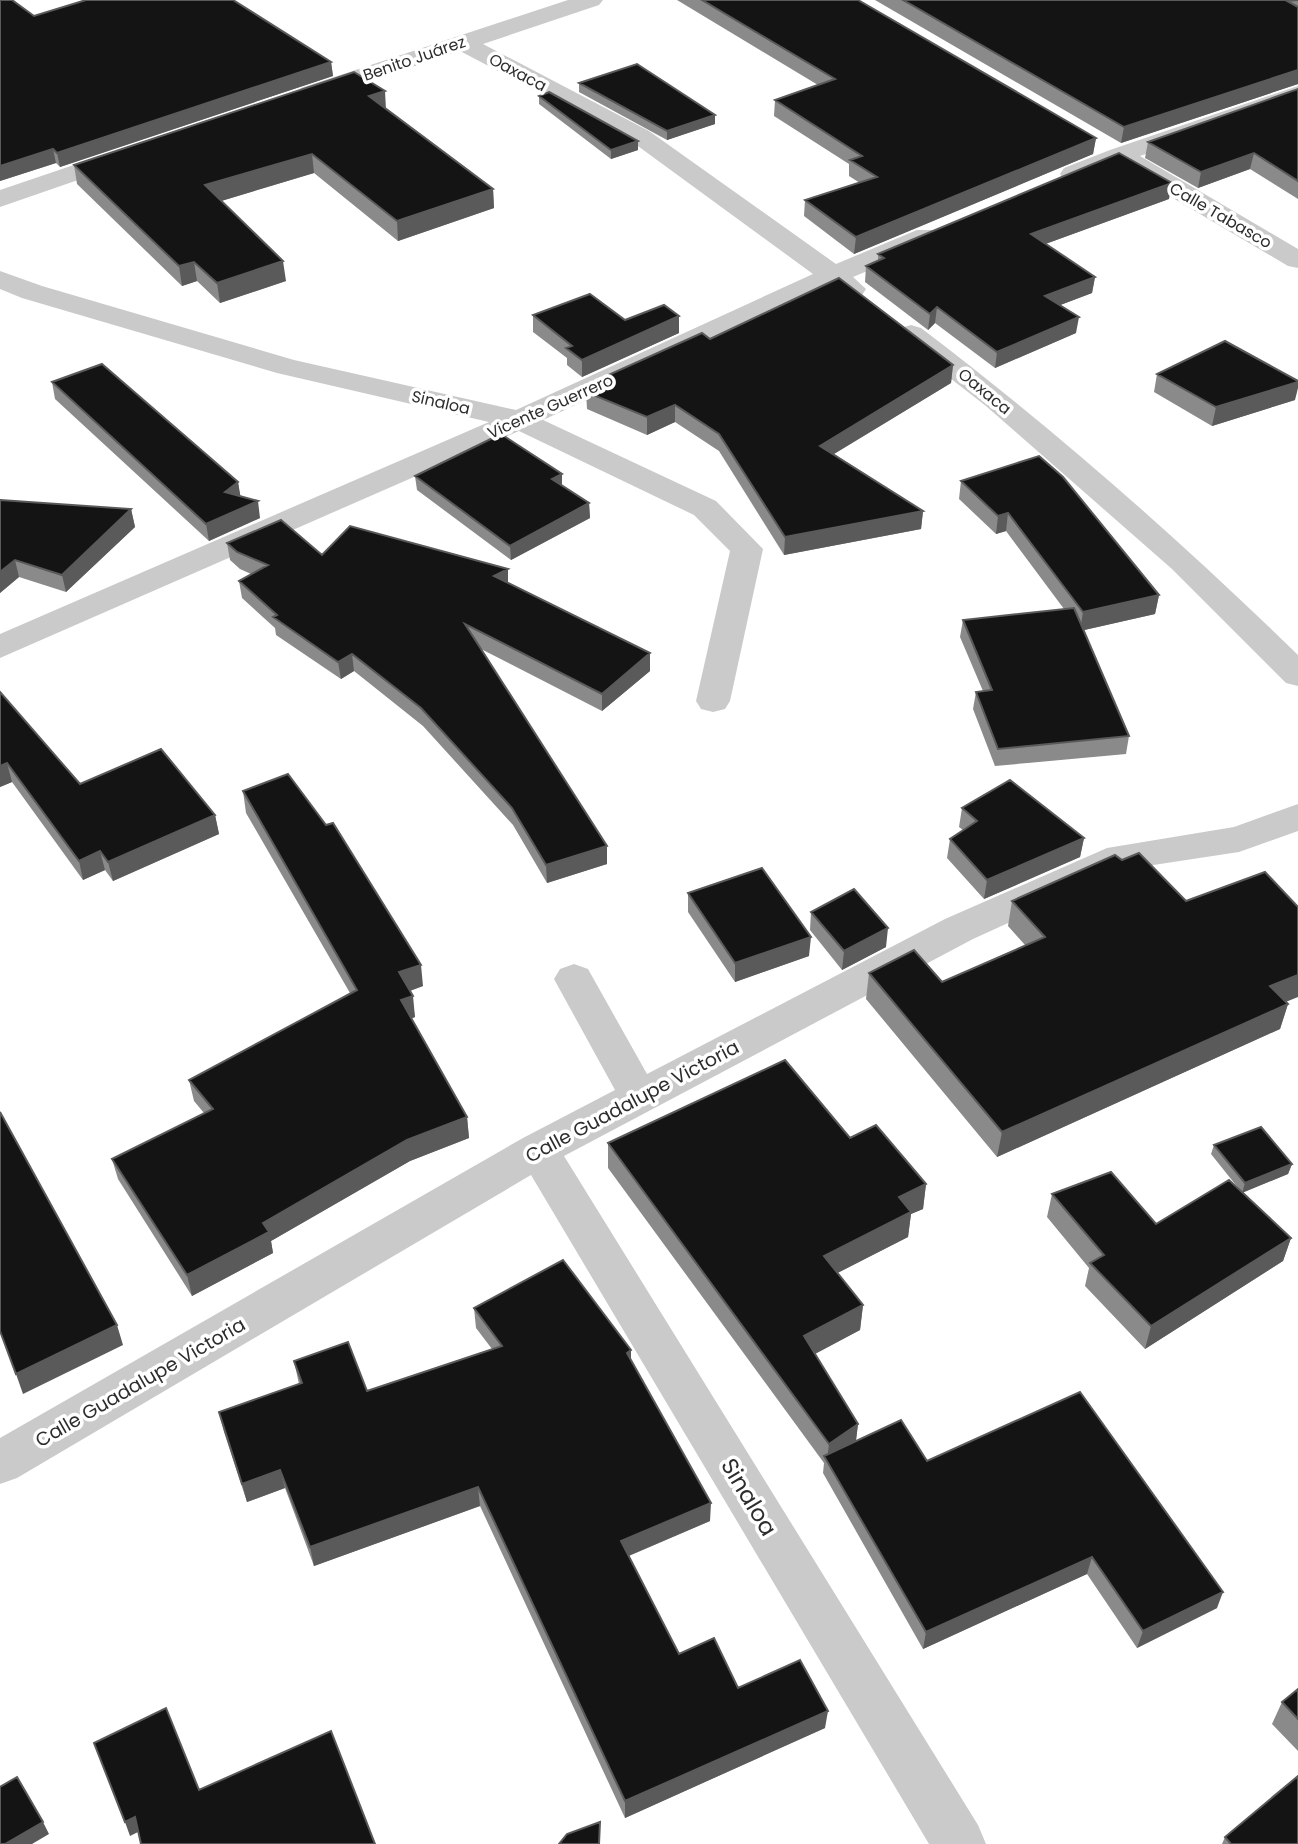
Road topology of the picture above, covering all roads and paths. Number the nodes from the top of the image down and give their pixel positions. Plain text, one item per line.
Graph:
1 (591, 0) edge
2 (497, 8) dead end
3 (518, 22) junction
4 (461, 42) junction
5 (1298, 93) edge
6 (292, 99) edge
7 (149, 148) edge
8 (1107, 148) junction
9 (1044, 186) edge
10 (0, 199) edge
11 (958, 223) edge
12 (1298, 234) edge
13 (1270, 244) junction
14 (1298, 260) edge
15 (834, 275) junction
16 (0, 279) edge
17 (519, 420) junction
18 (0, 647) edge
19 (1298, 675) edge
20 (713, 701) dead end
21 (1298, 817) edge
22 (574, 979) dead end
23 (640, 1098) junction
24 (538, 1150) junction
25 (0, 1463) edge
26 (959, 1844) edge

1 - 3 street, Benito Juárez
2 - 3 street
3 - 4 street, Benito Juárez
4 - 6 street, Benito Juárez
4 - 15 street, Oaxaca
5 - 8 street
7 - 10 street
8 - 9 street
8 - 13 street, Calle Tabasco
11 - 15 street, Vicente Guerrero
12 - 13 street
13 - 14 street, Calle Tabasco
15 - 17 street, Vicente Guerrero
15 - 19 street, Oaxaca
16 - 17 street, Sinaloa
17 - 18 street, Vicente Guerrero
17 - 20 street, Sinaloa
21 - 23 street, Calle Guadalupe Victoria
22 - 23 street
23 - 24 street, Calle Guadalupe Victoria
24 - 25 street, Calle Guadalupe Victoria
24 - 26 street, Sinaloa

